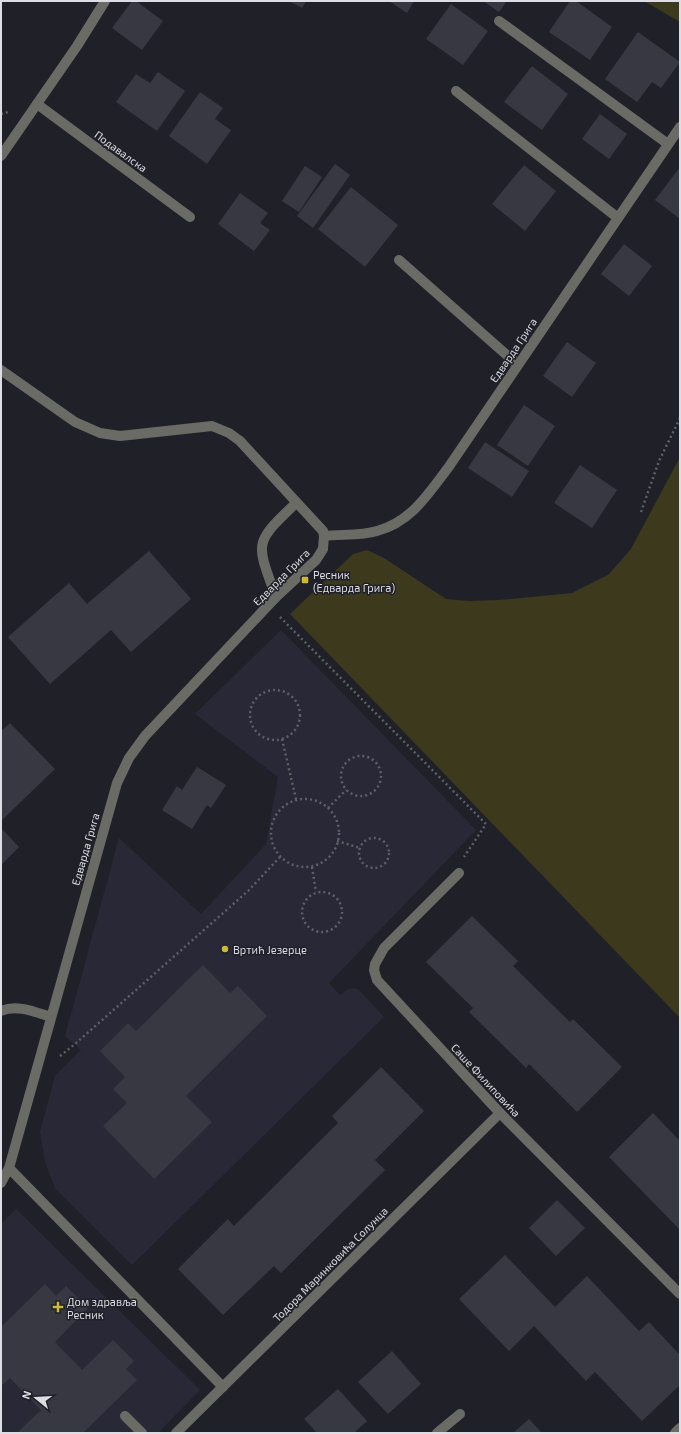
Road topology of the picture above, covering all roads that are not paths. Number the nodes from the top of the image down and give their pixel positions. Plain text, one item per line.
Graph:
1 (105, 1) edge
2 (499, 21) dead end
3 (456, 91) dead end
4 (37, 104) junction
5 (680, 127) edge
6 (668, 144) junction
7 (1, 156) edge
8 (190, 217) dead end
9 (618, 218) junction
10 (399, 260) dead end
11 (517, 364) junction
12 (1, 370) edge
13 (296, 503) junction
14 (324, 536) junction
15 (276, 597) junction
16 (459, 874) road end
17 (1, 1011) edge
18 (51, 1017) junction
19 (500, 1113) junction
20 (9, 1168) junction
21 (1, 1183) edge
22 (680, 1294) edge
23 (223, 1387) junction
24 (460, 1414) dead end
25 (125, 1416) dead end
26 (680, 1428) edge
27 (142, 1433) edge
28 (176, 1433) edge
29 (437, 1433) edge
30 (675, 1433) edge

1 - 4 street
2 - 6 street
3 - 9 street
4 - 7 street
4 - 8 street, Подавалска
5 - 6 street, Едварда Грига
6 - 9 street, Едварда Грига
9 - 11 street, Едварда Грига
10 - 11 street
11 - 14 street, Едварда Грига
12 - 13 street
13 - 14 street
13 - 15 street
14 - 15 street, Едварда Грига
15 - 18 street, Едварда Грига
16 - 19 street, Саше Филиповића
17 - 18 street
18 - 20 street, Едварда Грига
19 - 22 street, Саше Филиповића
19 - 23 street, Тодора Маринковића Солунца
20 - 21 street, Едварда Грига
20 - 23 street
23 - 28 street, Тодора Маринковића Солунца
24 - 29 street
25 - 27 street
26 - 30 street

